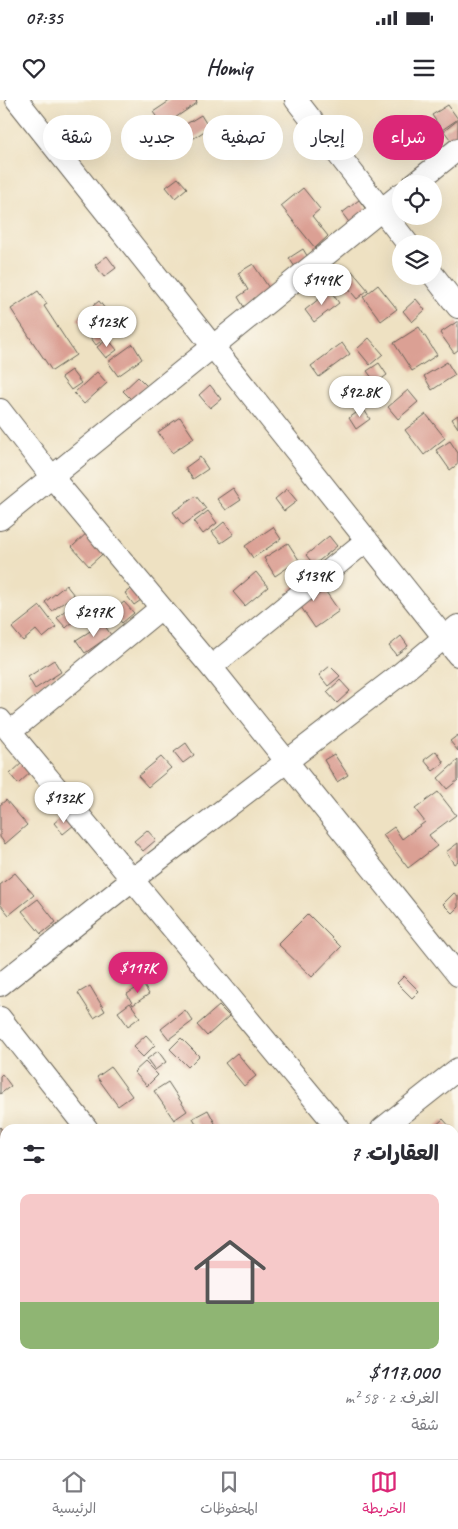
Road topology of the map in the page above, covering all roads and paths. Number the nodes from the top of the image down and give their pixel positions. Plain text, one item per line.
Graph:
1 (17, 100) edge
2 (296, 100) edge
3 (458, 149) edge
4 (425, 175) edge
5 (392, 201) edge
6 (381, 209) junction
7 (401, 235) edge
8 (441, 285) edge
9 (458, 307) edge
10 (214, 345) junction
11 (0, 410) edge
12 (52, 477) junction
13 (0, 518) edge
14 (367, 540) junction
15 (162, 608) junction
16 (453, 640) edge
17 (211, 667) junction
18 (5, 726) edge
19 (286, 762) junction
20 (132, 880) junction
21 (458, 975) edge
22 (0, 984) edge
23 (0, 1018) edge
24 (458, 1069) edge
25 (83, 1124) edge
26 (335, 1124) edge
27 (388, 1124) edge

1 - 10 street
2 - 6 street
3 - 4 street
5 - 6 street
6 - 7 street
6 - 10 street
8 - 9 street
10 - 12 street
10 - 14 street
11 - 12 street
12 - 13 street
12 - 15 street
14 - 16 street
14 - 17 street
15 - 17 street
15 - 18 street
16 - 19 street
17 - 19 street
18 - 20 street
19 - 20 street
19 - 21 street
20 - 22 street
20 - 26 street
23 - 25 street
24 - 27 street

